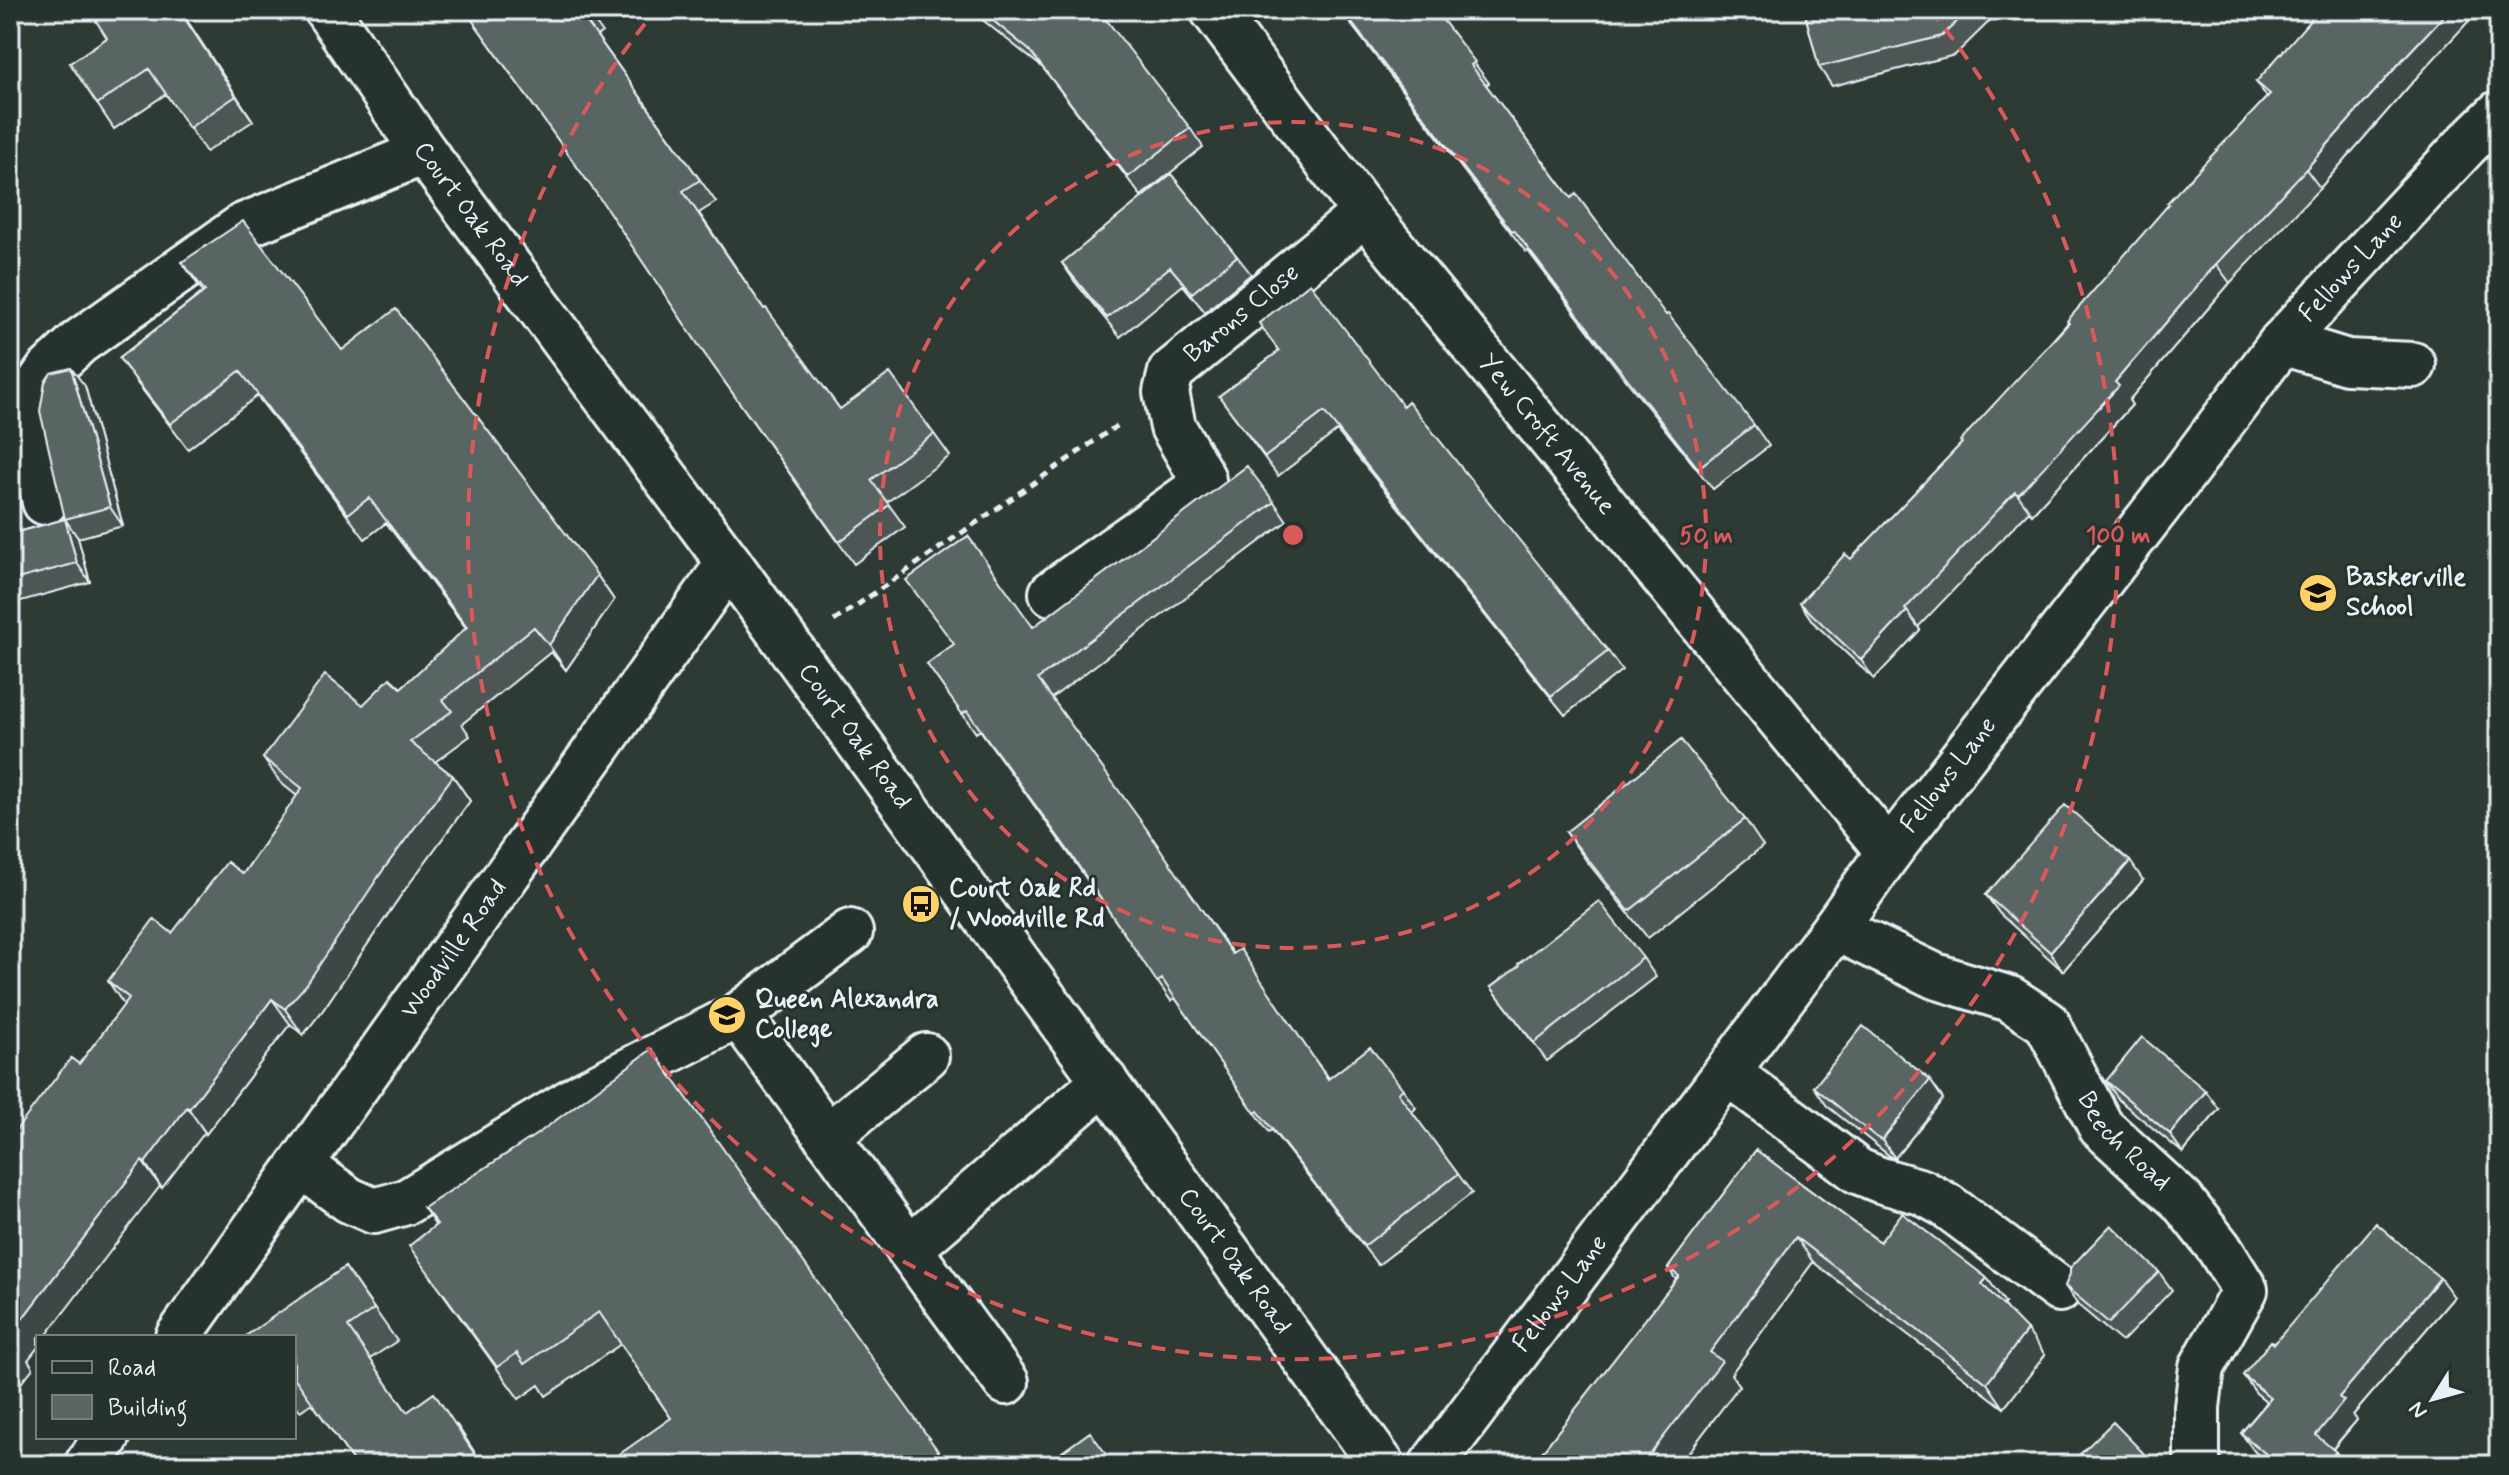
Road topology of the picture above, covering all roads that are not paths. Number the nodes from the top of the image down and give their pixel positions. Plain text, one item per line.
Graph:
1 (327, 10) edge
2 (1213, 10) edge
3 (2499, 113) edge
4 (424, 152) junction
5 (1365, 213) junction
6 (2282, 342) junction
7 (2413, 365) dead end
8 (45, 502) dead end
9 (729, 563) junction
10 (1052, 593) dead end
11 (1889, 852) junction
12 (1835, 928) junction
13 (850, 932) dead end
14 (739, 1015) junction
15 (926, 1056) dead end
16 (1727, 1072) junction
17 (1105, 1081) junction
18 (827, 1137) junction
19 (301, 1165) junction
20 (909, 1249) junction
21 (2059, 1289) dead end
22 (179, 1335) edge
23 (1006, 1382) dead end
24 (106, 1439) edge
25 (2197, 1459) dead end
26 (87, 1465) edge
27 (1382, 1465) edge
28 (1432, 1465) edge

1 - 4 street, Court Oak Road
2 - 5 street, Yew Croft Avenue
3 - 6 street, Fellows Lane
4 - 8 street
4 - 9 street, Court Oak Road
5 - 10 street, Barons Close
5 - 11 street, Yew Croft Avenue
6 - 7 street
6 - 11 street, Fellows Lane
9 - 17 street, Court Oak Road
9 - 19 street, Woodville Road
11 - 12 street, Fellows Lane
12 - 16 street, Fellows Lane
12 - 25 street, Beech Road
13 - 14 street
14 - 18 street
14 - 19 street
15 - 18 street
16 - 21 street
16 - 28 street, Fellows Lane
17 - 20 street
17 - 27 street, Court Oak Road
18 - 20 street
19 - 22 street, Woodville Road
20 - 23 street
24 - 26 street

